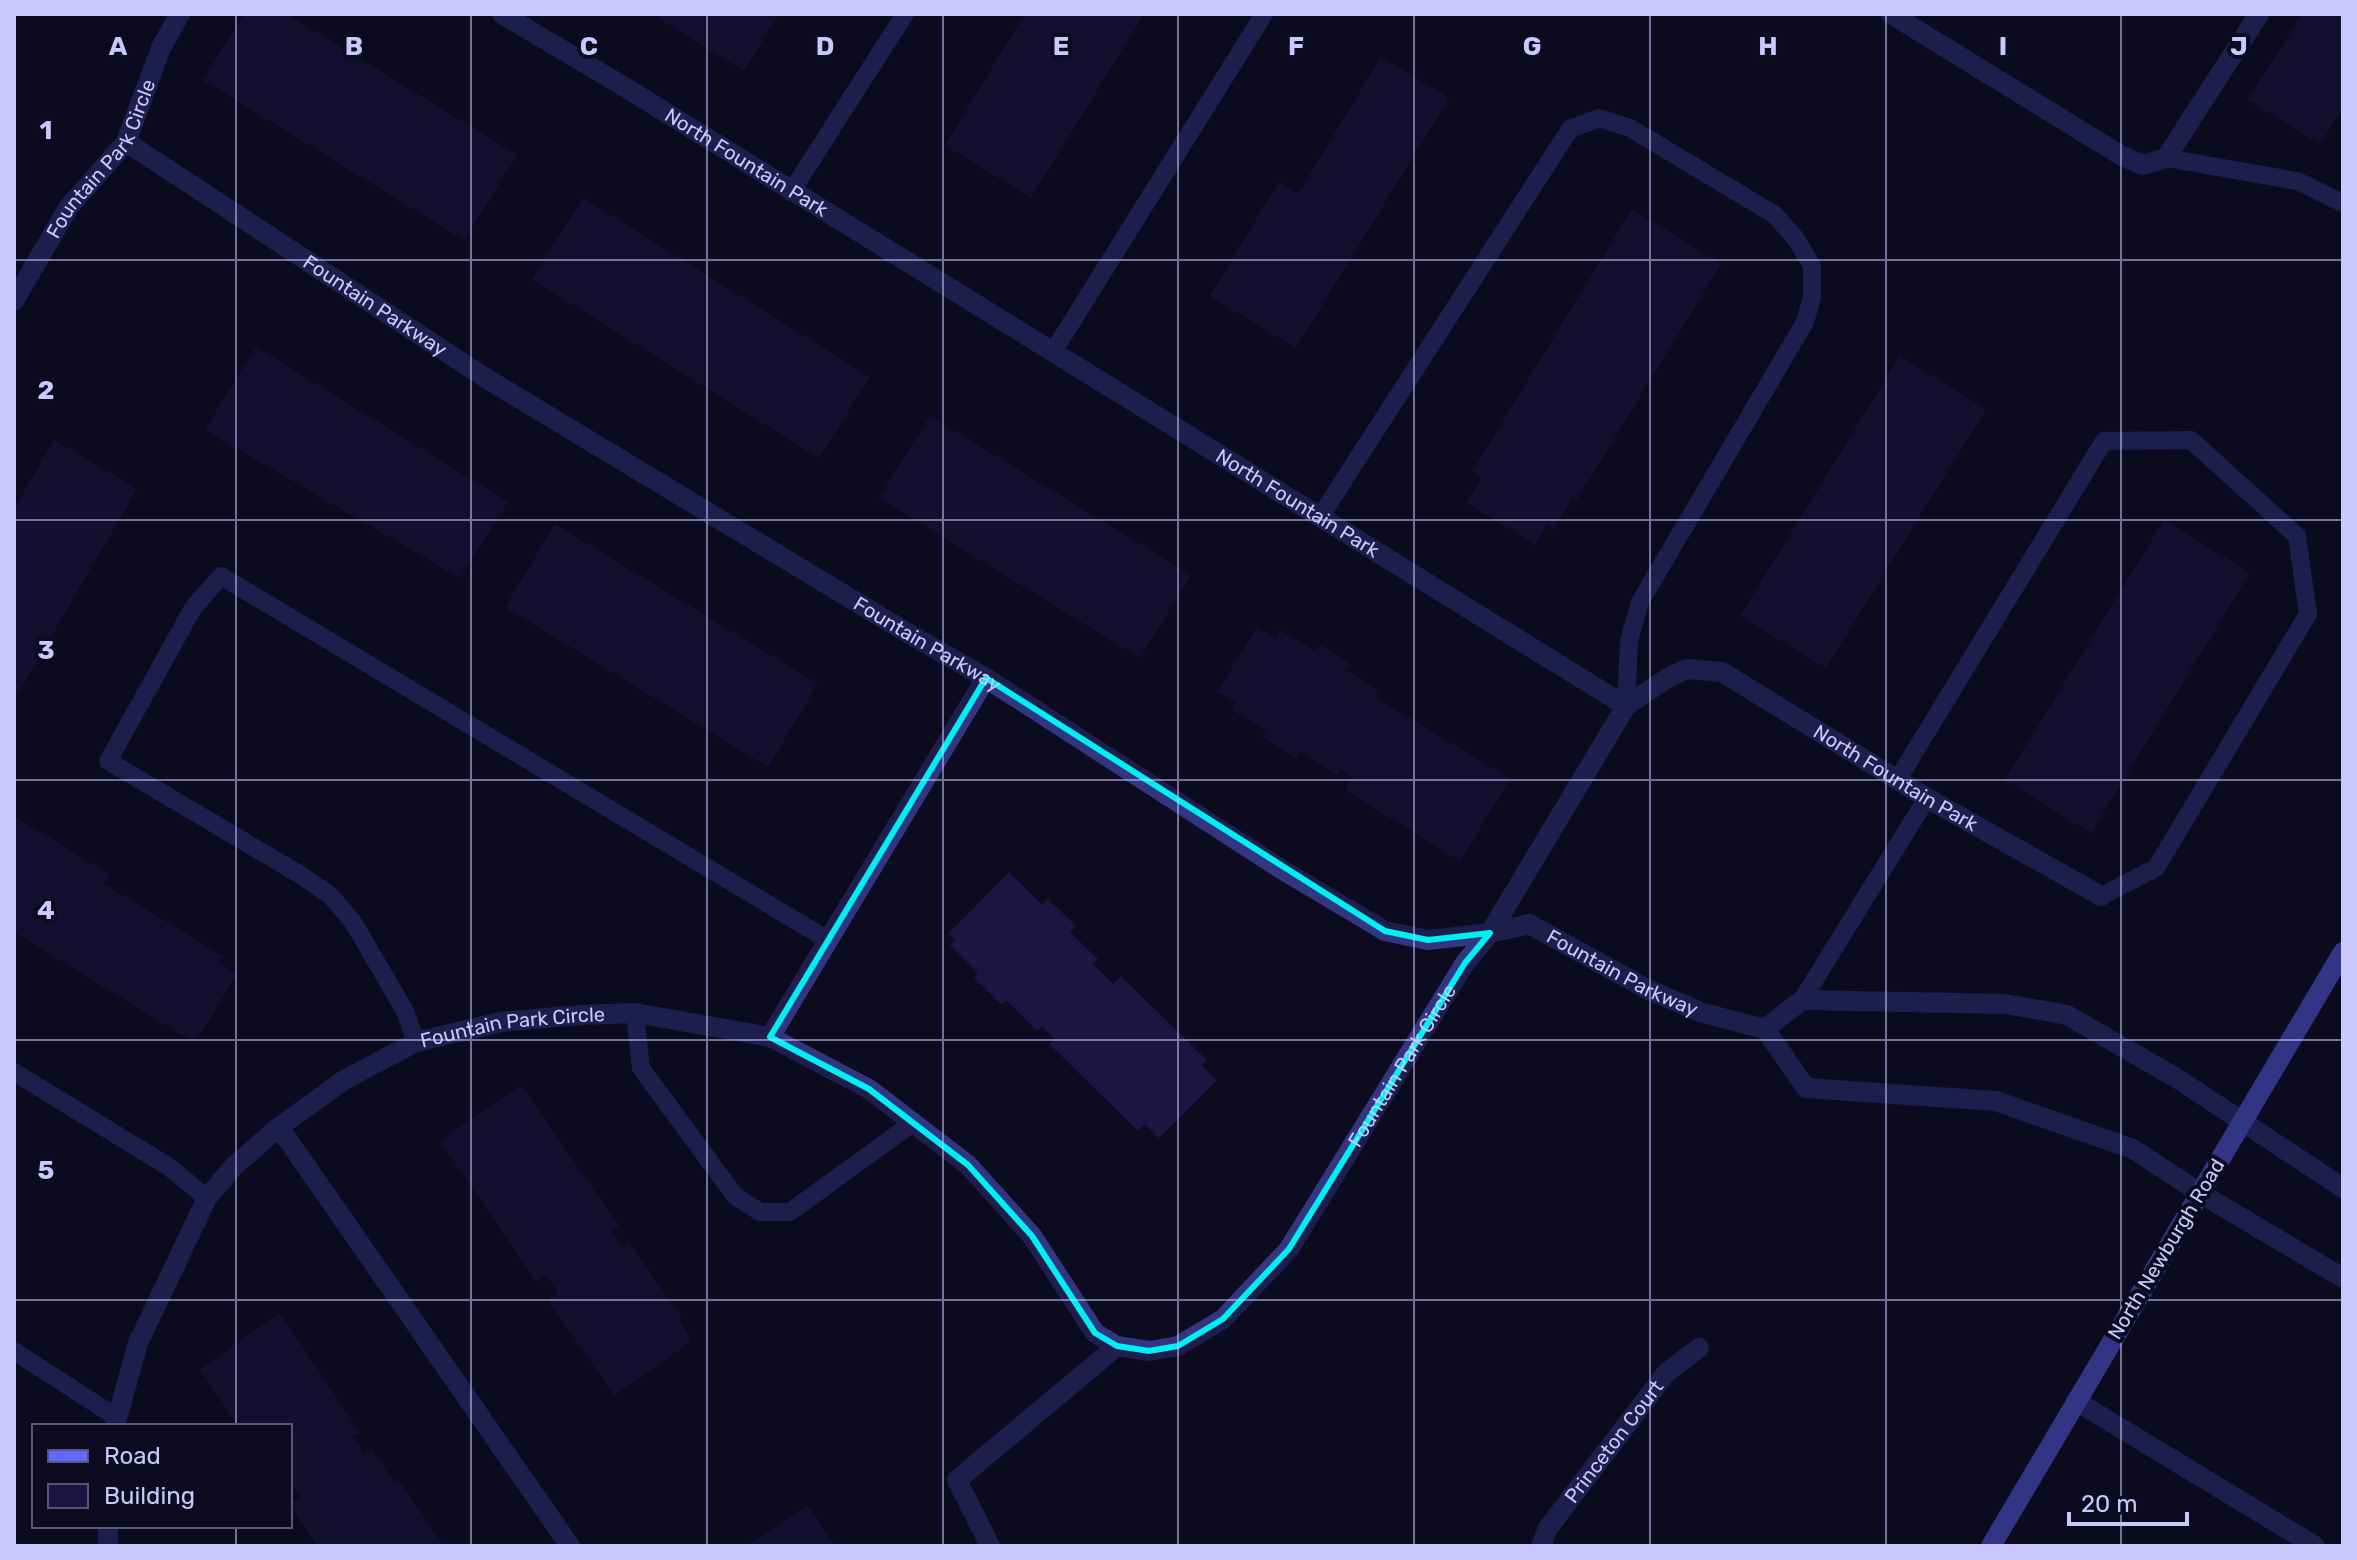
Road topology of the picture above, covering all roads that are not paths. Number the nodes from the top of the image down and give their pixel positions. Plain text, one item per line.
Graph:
1 (180, 14) edge
2 (502, 14) edge
3 (905, 14) edge
4 (1264, 14) edge
5 (1891, 14) edge
6 (2259, 14) edge
7 (524, 19) edge
8 (126, 142) junction
9 (2166, 158) junction
10 (791, 192) junction
11 (2343, 203) edge
12 (14, 301) edge
13 (1053, 352) junction
14 (1320, 517) junction
15 (986, 678) junction
16 (1626, 706) junction
17 (1898, 779) junction
18 (1927, 798) junction
19 (2101, 896) joint
20 (1490, 933) junction
21 (828, 940) junction
22 (2343, 952) edge
23 (1802, 1000) junction
24 (635, 1013) junction
25 (1765, 1029) junction
26 (770, 1037) junction
27 (416, 1042) junction
28 (14, 1072) edge
29 (2242, 1121) junction
30 (914, 1122) junction
31 (279, 1127) junction
32 (2343, 1188) edge
33 (2200, 1193) junction
34 (207, 1198) junction
35 (2343, 1278) edge
36 (1117, 1346) junction
37 (1699, 1348) dead end
38 (14, 1351) edge
39 (2076, 1401) junction
40 (116, 1422) edge
41 (570, 1546) edge
42 (990, 1546) edge
43 (1541, 1546) edge
44 (1991, 1546) edge
45 (2315, 1546) edge

1 - 8 street, Fountain Park Circle
2 - 7 street, North Fountain Park
3 - 10 lane
4 - 13 lane
5 - 9 street
6 - 9 street
7 - 10 street, North Fountain Park
8 - 12 street, Fountain Park Circle
8 - 15 street, Fountain Parkway
9 - 11 lane
10 - 13 street, North Fountain Park
13 - 14 street, North Fountain Park
14 - 16 street, North Fountain Park
14 - 16 lane
15 - 20 street, Fountain Parkway
15 - 21 street
16 - 17 street, North Fountain Park
16 - 20 street, Fountain Park Circle
17 - 18 street, North Fountain Park
17 - 19 lane
18 - 19 street, North Fountain Park
18 - 23 lane
20 - 25 street, Fountain Parkway
20 - 36 street, Fountain Park Circle
21 - 26 street
21 - 27 lane
22 - 29 main road, North Newburgh Road
23 - 25 street
23 - 29 street
24 - 26 street, Fountain Park Circle
24 - 27 street, Fountain Park Circle
24 - 30 lane
25 - 33 street
26 - 30 street, Fountain Park Circle
27 - 31 street, Fountain Park Circle
28 - 34 lane
29 - 32 street
29 - 33 main road, North Newburgh Road
30 - 36 street, Fountain Park Circle
31 - 34 street, Fountain Park Circle
31 - 41 street
33 - 35 street
33 - 39 main road, North Newburgh Road
34 - 40 street, Fountain Park Circle
36 - 42 street
37 - 43 street, Princeton Court
38 - 40 lane
39 - 44 main road, North Newburgh Road
39 - 45 street

